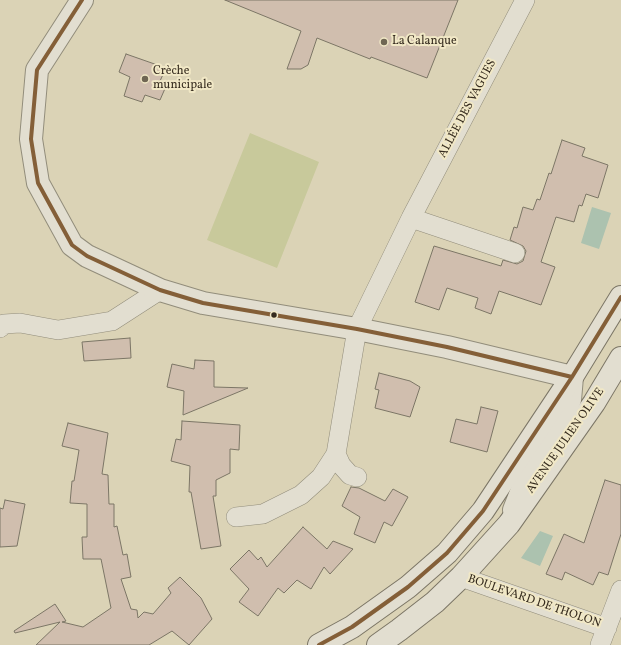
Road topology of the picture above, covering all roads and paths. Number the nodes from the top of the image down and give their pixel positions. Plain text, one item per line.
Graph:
1 (82, 0) edge
2 (525, 0) edge
3 (411, 218) junction
4 (515, 252) dead end
5 (160, 290) junction
6 (621, 297) edge
7 (0, 328) edge
8 (357, 329) junction
9 (621, 358) edge
10 (572, 378) junction
11 (336, 454) junction
12 (357, 477) dead end
13 (236, 517) dead end
14 (509, 524) junction
15 (461, 577) junction
16 (621, 590) edge
17 (603, 636) edge
18 (319, 645) edge
19 (378, 645) edge

1 - 5 street
2 - 3 street, ALLÉE DES VAGUES
3 - 4 street
3 - 8 street, ALLÉE DES VAGUES
5 - 7 street
5 - 8 street
6 - 10 street, AVENUE JULIEN OLIVE
8 - 10 street
8 - 11 street, ALLÉE DES VAGUES
9 - 14 street, AVENUE JULIEN OLIVE
10 - 14 street, AVENUE JULIEN OLIVE
10 - 18 street, AVENUE JULIEN OLIVE
11 - 12 street
11 - 13 street, ALLÉE DES VAGUES
14 - 15 street, AVENUE JULIEN OLIVE
15 - 17 street, BOULEVARD DE THOLON
15 - 19 street, AVENUE JULIEN OLIVE
16 - 17 street, BOULEVARD DE THOLON

